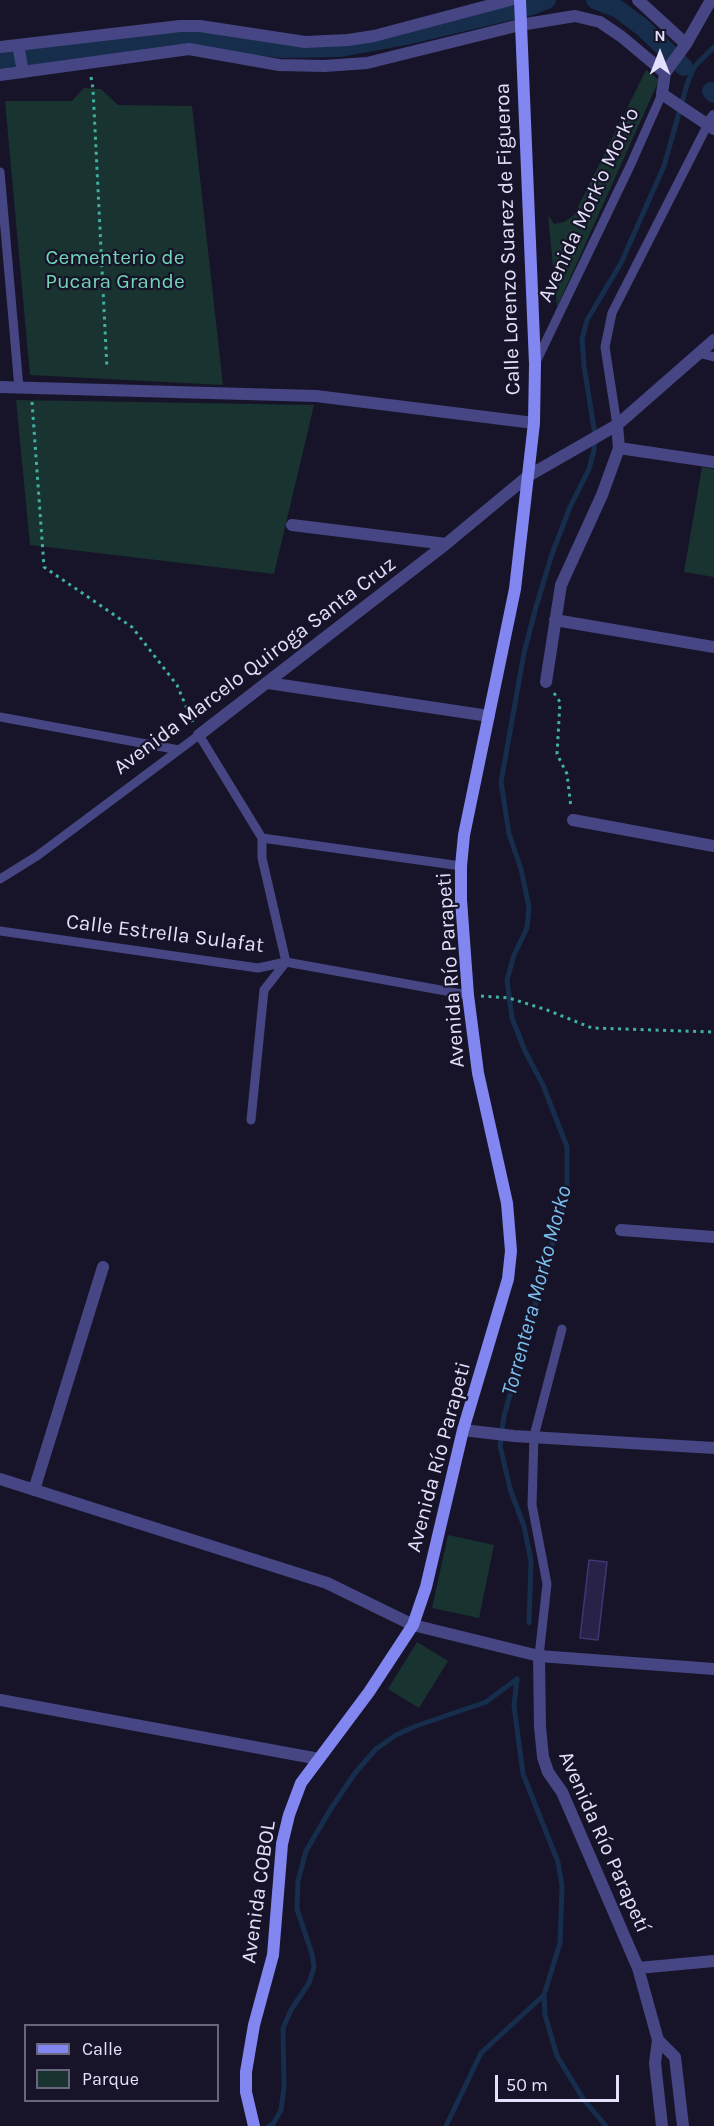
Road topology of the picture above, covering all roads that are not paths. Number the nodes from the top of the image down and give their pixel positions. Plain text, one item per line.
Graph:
1 (510, 0) edge
2 (520, 0) edge
3 (638, 0) edge
4 (711, 0) edge
5 (520, 25) junction
6 (686, 44) junction
7 (18, 45) junction
8 (0, 47) edge
9 (23, 72) junction
10 (665, 73) junction
11 (0, 75) edge
12 (667, 97) junction
13 (712, 124) edge
14 (0, 172) edge
15 (714, 340) edge
16 (698, 353) junction
17 (714, 357) edge
18 (535, 364) junction
19 (0, 387) edge
20 (25, 388) junction
21 (534, 423) junction
22 (617, 425) junction
23 (619, 448) junction
24 (714, 462) edge
25 (528, 476) junction
26 (292, 525) dead end
27 (446, 544) junction
28 (555, 620) junction
29 (714, 647) edge
30 (546, 682) road end
31 (268, 683) junction
32 (489, 716) junction
33 (0, 717) edge
34 (199, 735) junction
35 (179, 750) junction
36 (573, 820) road end
37 (262, 838) junction
38 (714, 846) edge
39 (461, 866) junction
40 (0, 879) edge
41 (0, 931) edge
42 (286, 962) junction
43 (468, 995) junction
44 (251, 1120) dead end
45 (621, 1230) dead end
46 (714, 1237) edge
47 (103, 1267) dead end
48 (562, 1329) dead end
49 (463, 1430) junction
50 (534, 1436) junction
51 (714, 1448) edge
52 (0, 1479) edge
53 (34, 1490) junction
54 (413, 1625) junction
55 (539, 1656) junction
56 (714, 1669) edge
57 (0, 1700) edge
58 (319, 1759) junction
59 (714, 1961) edge
60 (638, 1968) junction
61 (658, 2040) junction
62 (254, 2125) edge
63 (662, 2126) edge
64 (683, 2126) edge

1 - 7 street
2 - 5 main road, Calle Lorenzo Suarez de Figueroa
3 - 6 street
4 - 6 street
5 - 9 street
5 - 10 street
5 - 18 main road, Calle Lorenzo Suarez de Figueroa
6 - 10 street
7 - 8 street
7 - 9 street
9 - 11 street
10 - 12 street
12 - 13 street
12 - 18 lane, Avenida Mork'o Mork'o
13 - 22 lane
14 - 20 lane
15 - 16 street
16 - 17 lane
16 - 22 street
18 - 21 main road, Calle Lorenzo Suarez de Figueroa
19 - 20 street
20 - 21 street
21 - 25 main road, Calle Lorenzo Suarez de Figueroa
22 - 23 street
22 - 25 street
23 - 24 street
23 - 28 street
25 - 27 street, Avenida Marcelo Quiroga Santa Cruz
25 - 32 main road, Avenida Río Parapeti
26 - 27 street
27 - 31 street, Avenida Marcelo Quiroga Santa Cruz
28 - 29 street
28 - 30 street
31 - 32 street
31 - 34 street, Avenida Marcelo Quiroga Santa Cruz
32 - 39 main road, Avenida Río Parapeti
33 - 35 lane
34 - 35 lane, Avenida Marcelo Quiroga Santa Cruz
34 - 37 lane
35 - 40 lane, Avenida Marcelo Quiroga Santa Cruz
36 - 38 street
37 - 39 lane
37 - 42 lane
39 - 43 main road, Avenida Río Parapeti
41 - 42 lane, Calle Estrella Sulafat
42 - 43 lane, Calle Estrella Sulafat
42 - 44 lane
43 - 49 main road, Avenida Río Parapeti
45 - 46 street
47 - 53 street
48 - 50 lane
49 - 50 street
49 - 54 main road, Avenida Río Parapeti
50 - 51 street
50 - 55 lane
52 - 53 street
53 - 54 street
54 - 55 street
54 - 58 main road, Avenida COBOL
55 - 56 street
55 - 60 street, Avenida Río Parapetí
57 - 58 street
58 - 62 main road, Avenida COBOL
59 - 60 street
60 - 61 street, Avenida Río Parapetí
61 - 63 street, Avenida Río Parapetí
61 - 64 street, Avenida Río Parapetí

